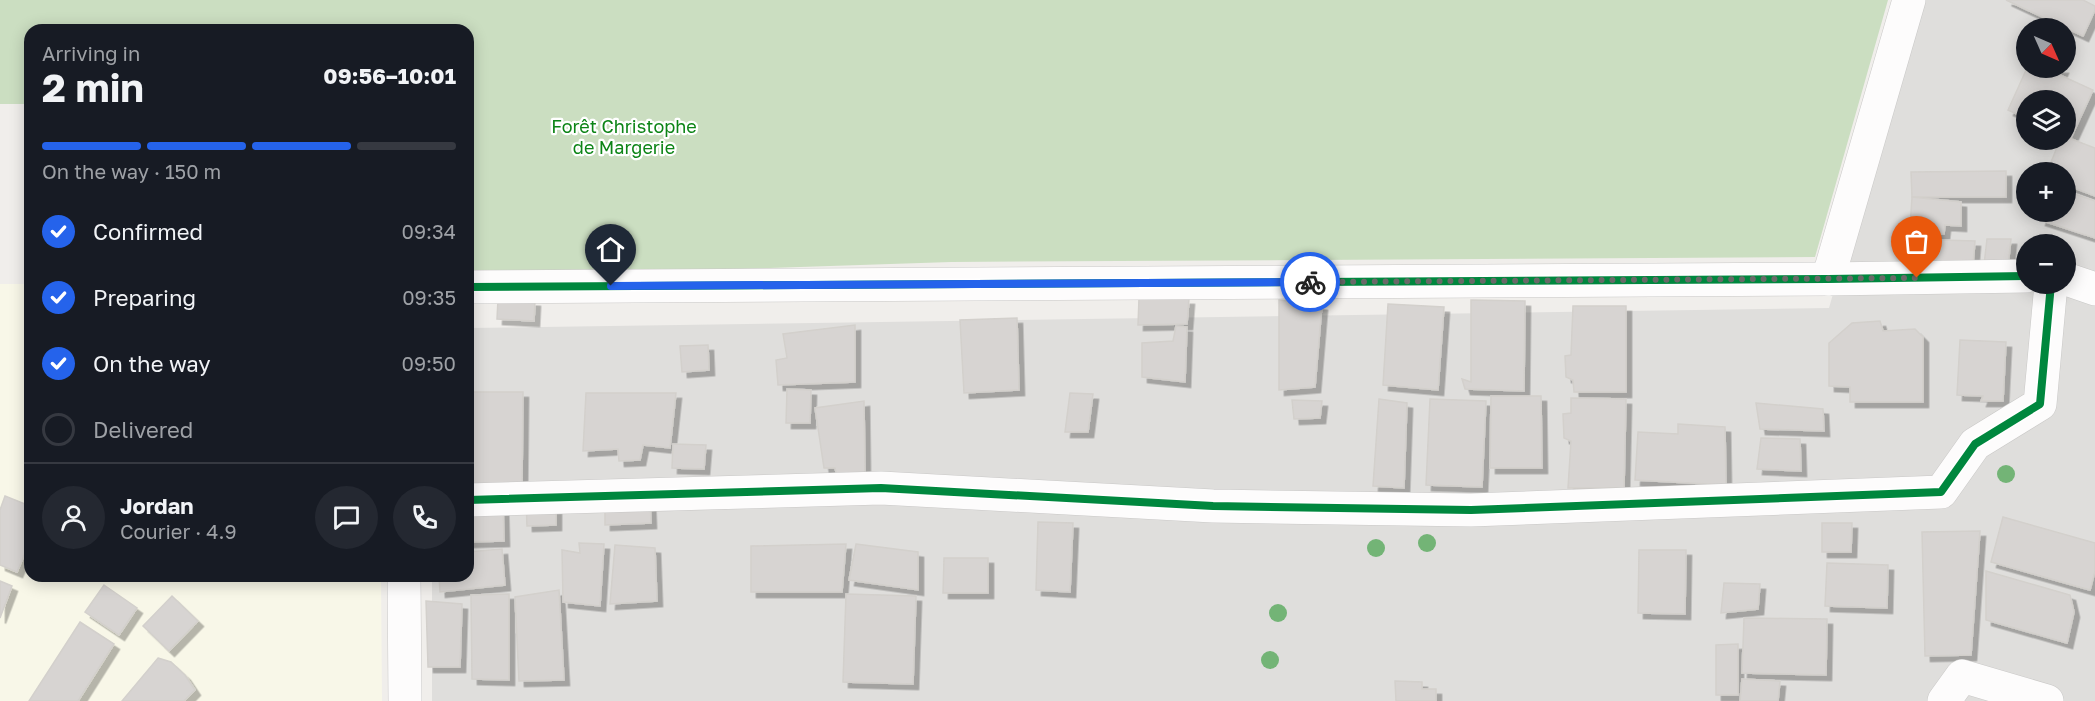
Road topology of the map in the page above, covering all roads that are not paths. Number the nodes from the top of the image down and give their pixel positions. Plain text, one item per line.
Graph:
1 (1909, 0) edge
2 (2016, 276) edge
3 (1828, 279) junction
4 (2076, 282) edge
5 (474, 287) edge
6 (2095, 289) edge
7 (2050, 294) edge
8 (474, 500) edge
9 (404, 582) edge
10 (405, 701) edge
11 (1944, 701) edge
12 (2047, 701) edge

1 - 3 street
2 - 3 street
3 - 5 street
4 - 6 street
7 - 8 street
9 - 10 street
11 - 12 street

